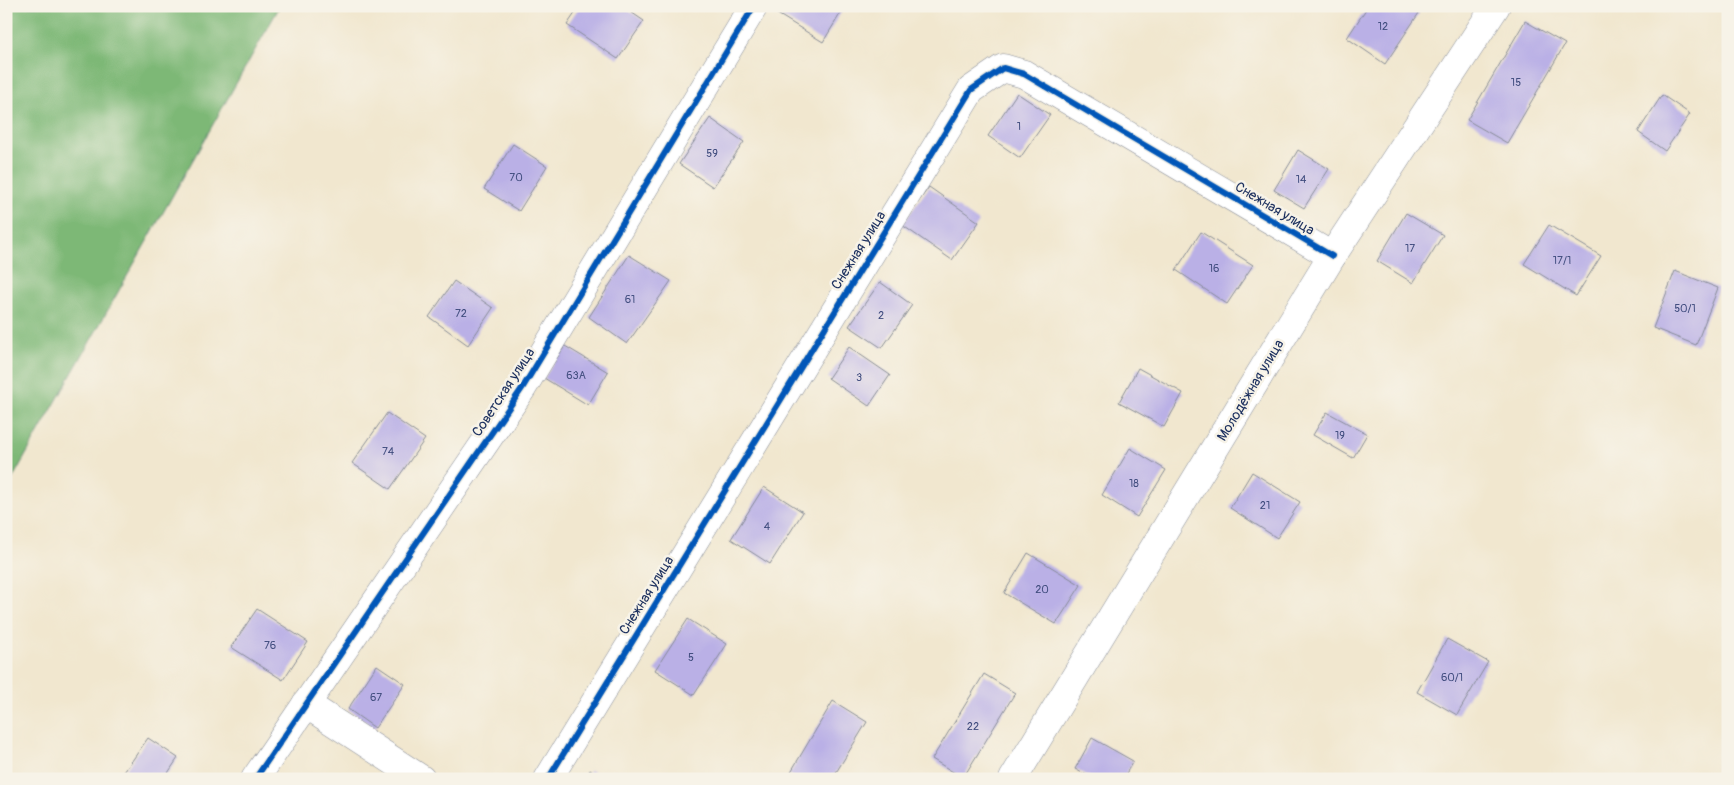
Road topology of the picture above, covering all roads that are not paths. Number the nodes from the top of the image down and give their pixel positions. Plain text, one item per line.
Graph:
1 (754, 6) edge
2 (1496, 6) edge
3 (1332, 256) junction
4 (306, 704) junction
5 (255, 779) edge
6 (421, 779) edge
7 (548, 779) edge
8 (1013, 779) edge

1 - 4 street, Советская улица
2 - 3 street, Молодёжная улица
3 - 7 street, Снежная улица
3 - 8 street, Молодёжная улица
4 - 5 street, Советская улица
4 - 6 street

